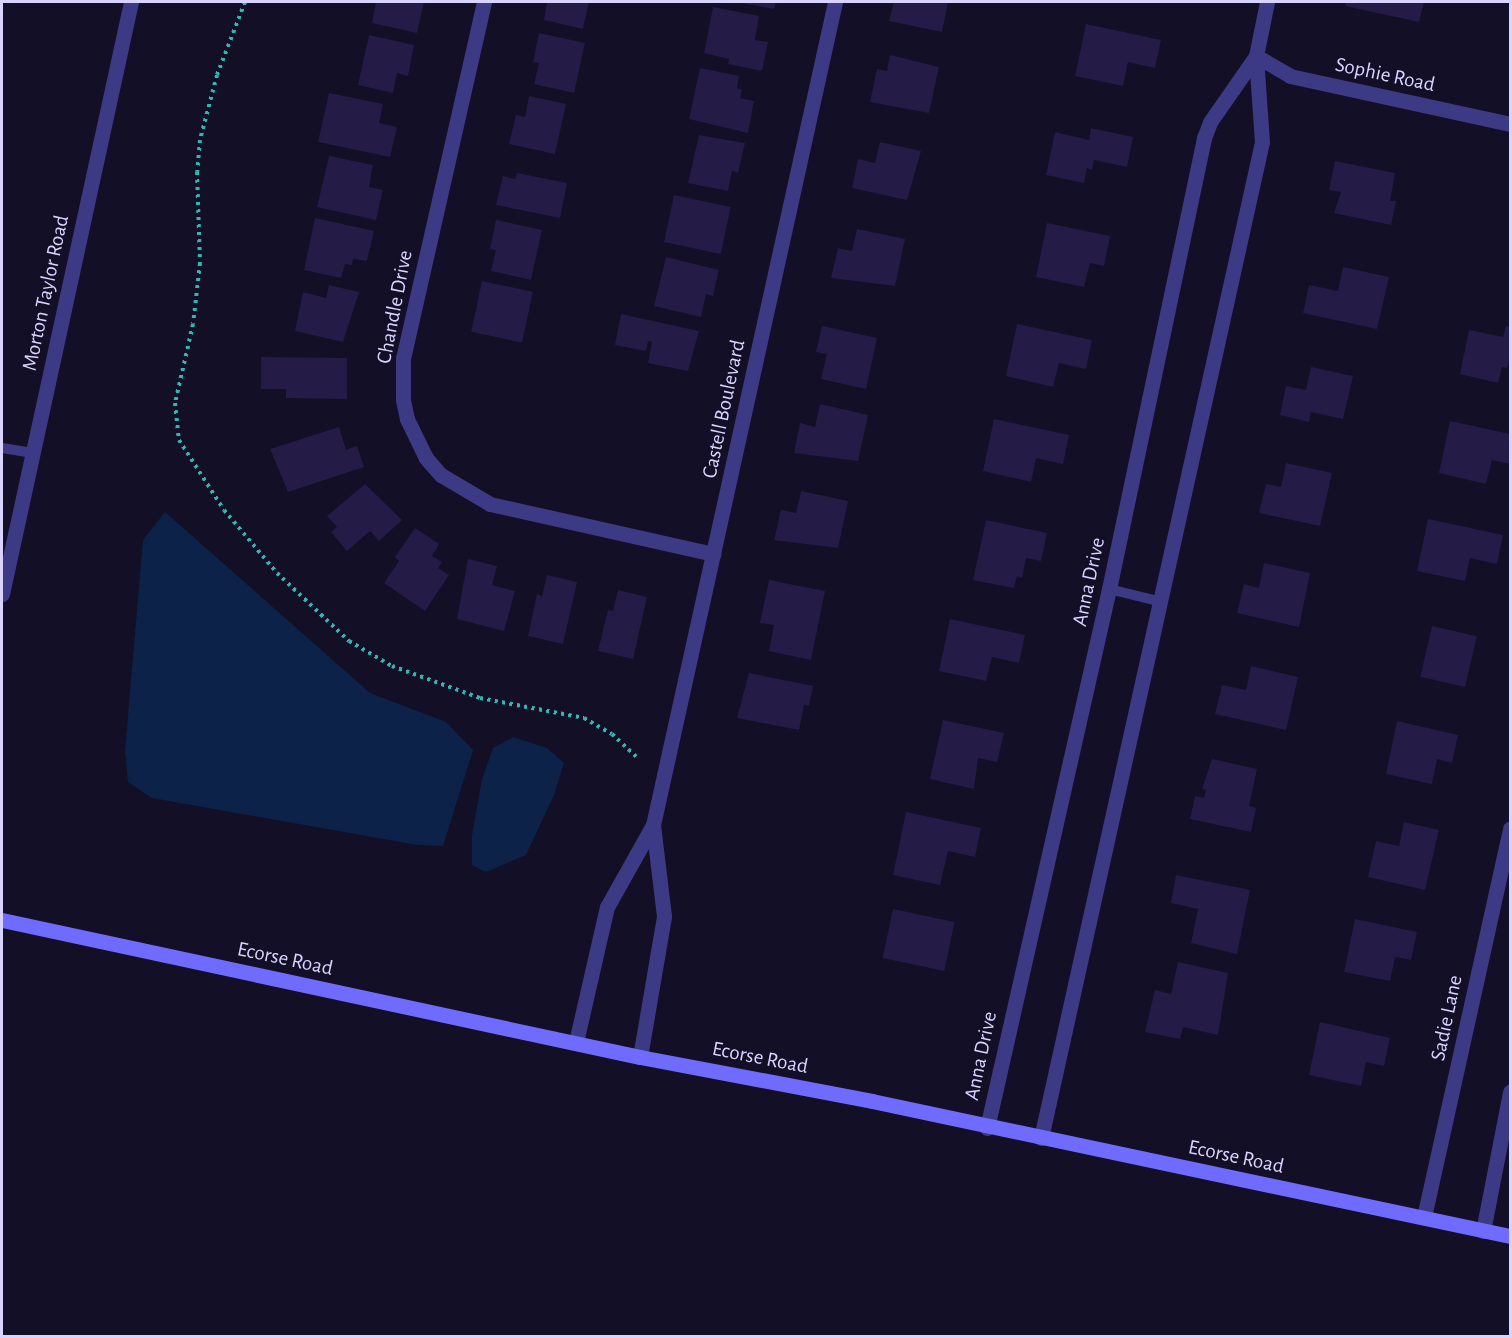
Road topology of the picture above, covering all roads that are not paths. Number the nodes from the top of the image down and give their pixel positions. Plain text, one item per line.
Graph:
1 (131, 2) edge
2 (484, 2) edge
3 (835, 2) edge
4 (1267, 2) edge
5 (1256, 56) junction
6 (1510, 124) edge
7 (2, 448) edge
8 (32, 453) junction
9 (713, 554) junction
10 (1109, 589) junction
11 (2, 594) edge
12 (1162, 602) junction
13 (653, 825) junction
14 (1510, 828) edge
15 (2, 920) edge
16 (576, 1042) junction
17 (640, 1057) junction
18 (1510, 1092) edge
19 (987, 1128) junction
20 (1041, 1138) junction
21 (1424, 1217) junction
22 (1483, 1231) junction
23 (1510, 1236) edge

1 - 8 street, Morton Taylor Road
2 - 9 street, Chandle Drive
3 - 9 street, Castell Boulevard
4 - 5 street, Anna Drive
5 - 6 street, Sophie Road
5 - 10 street, Anna Drive
5 - 12 street, Anna Drive
7 - 8 lane
8 - 11 street, Morton Taylor Road
9 - 13 street, Castell Boulevard
10 - 12 lane
10 - 19 street, Anna Drive
12 - 20 street, Anna Drive
13 - 16 street, Castell Boulevard
13 - 17 street, Castell Boulevard
14 - 21 street, Sadie Lane
15 - 16 main road, Ecorse Road
16 - 17 main road, Ecorse Road
17 - 19 main road, Ecorse Road
18 - 22 street
19 - 20 main road, Ecorse Road
20 - 21 main road, Ecorse Road
21 - 22 main road, Ecorse Road
22 - 23 main road, Ecorse Road

